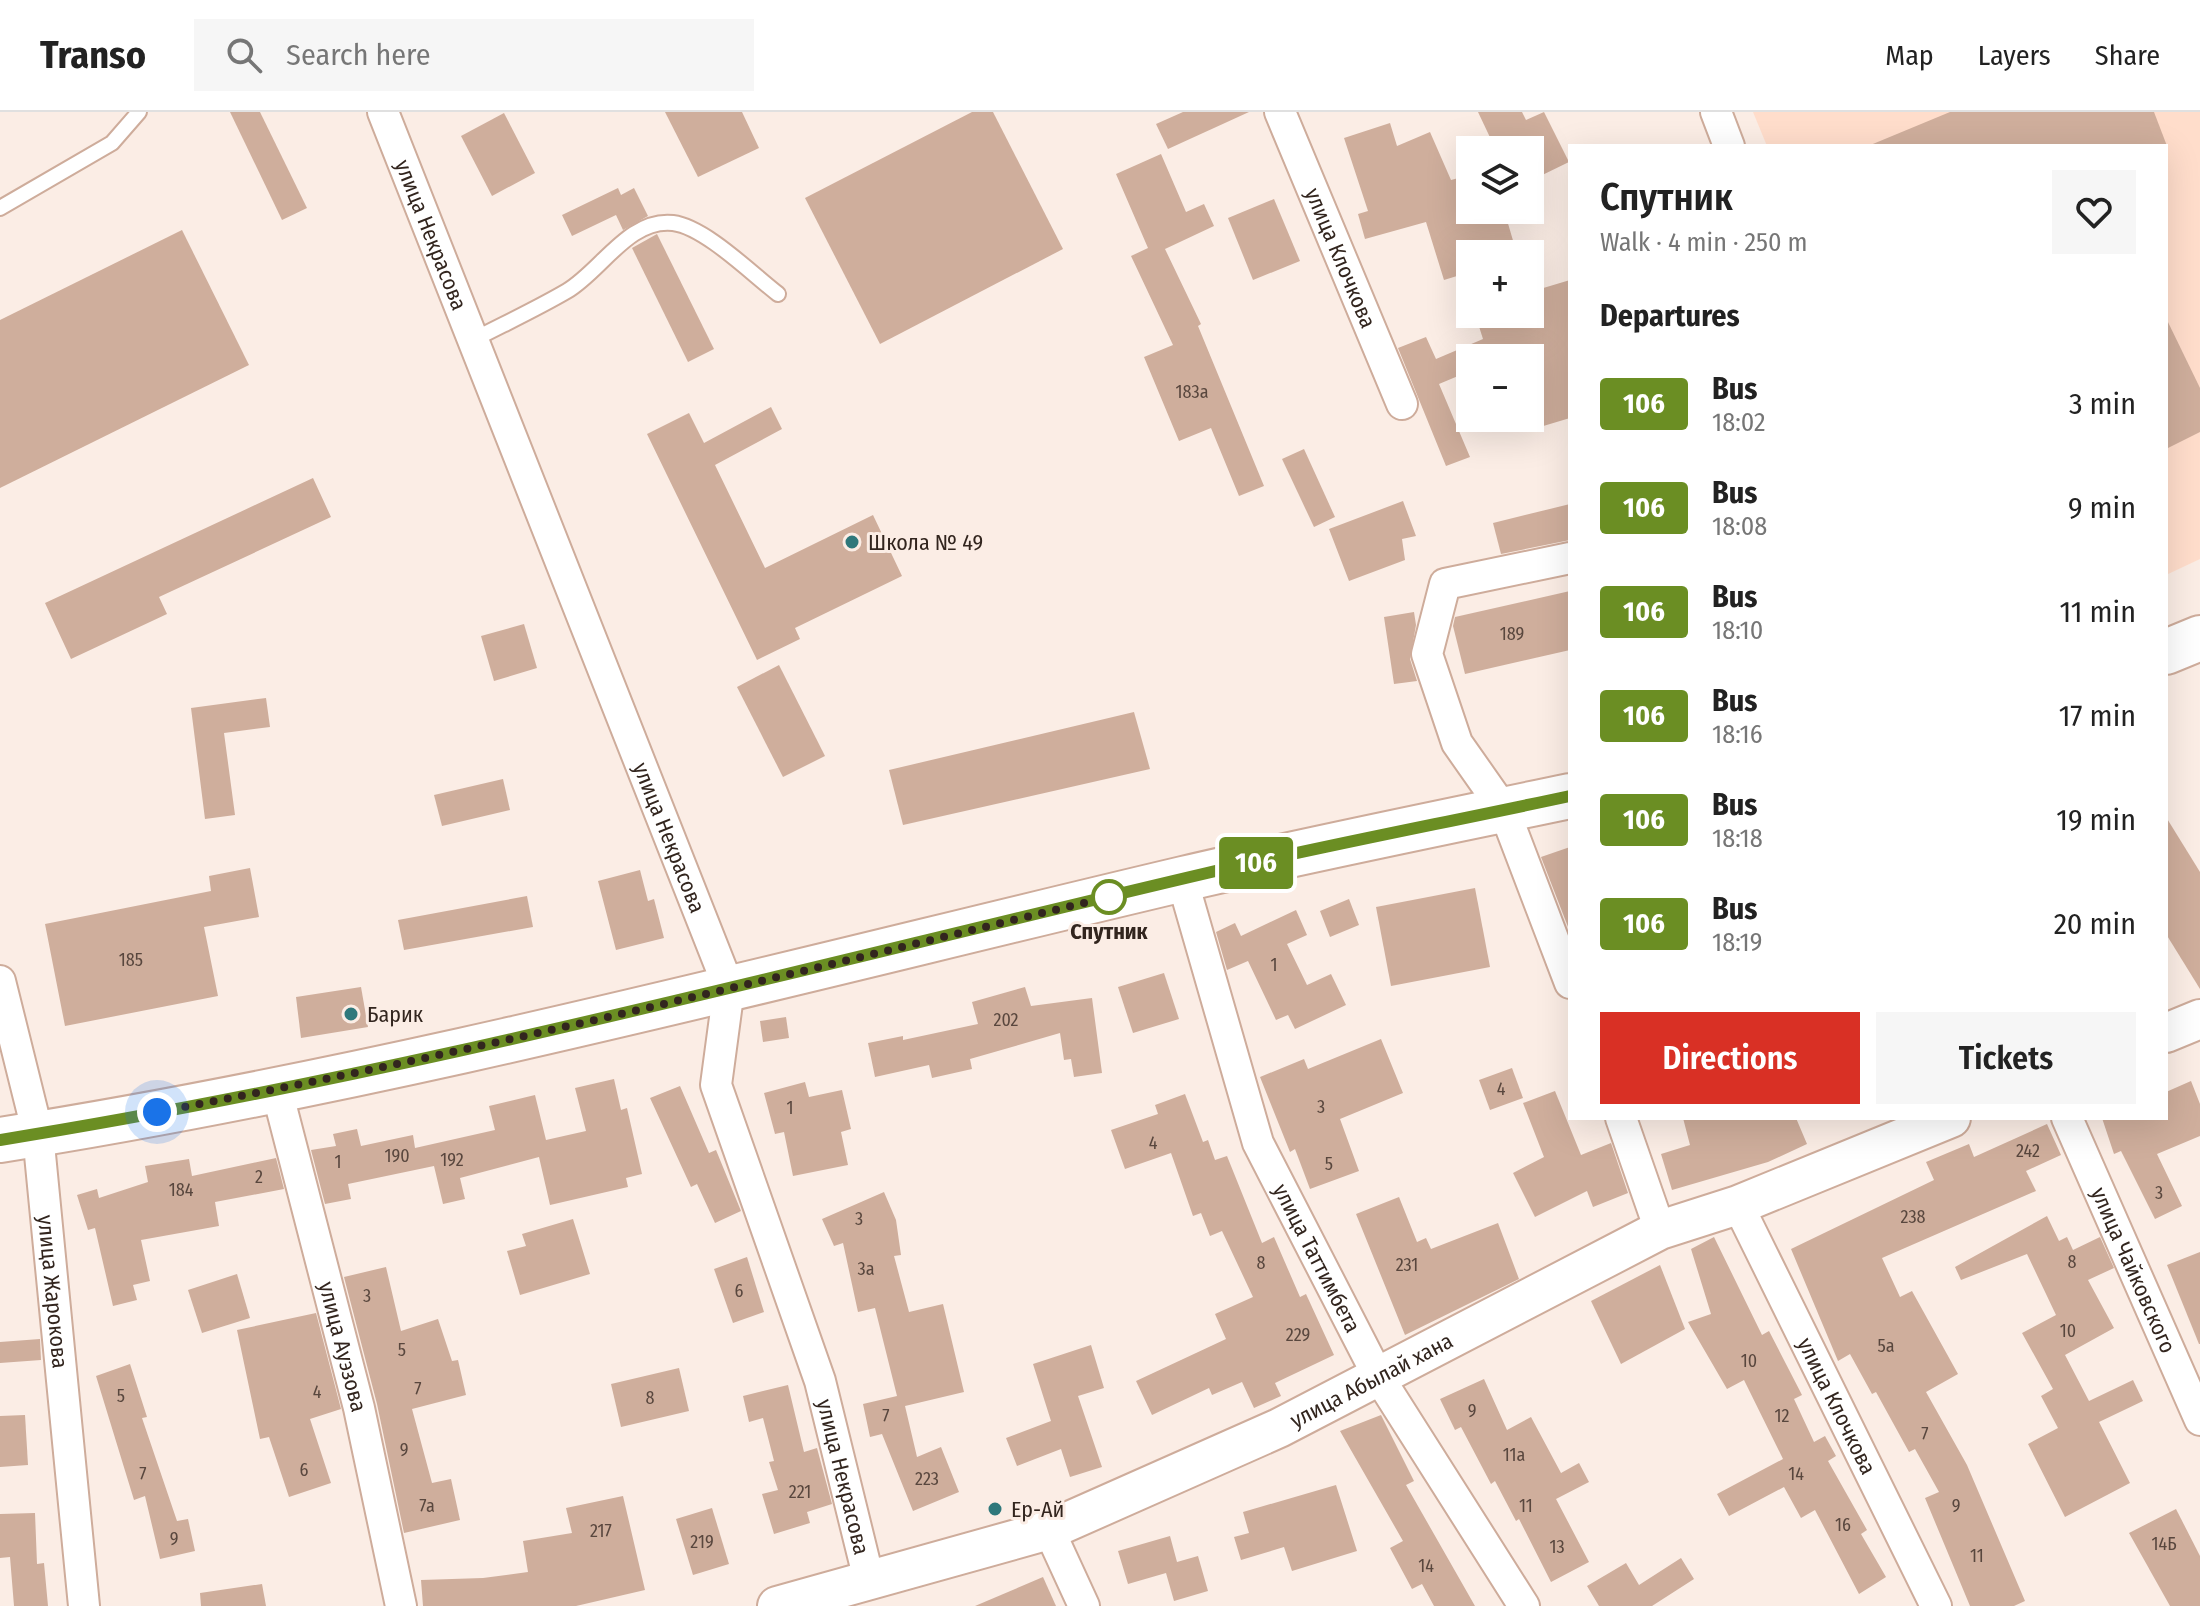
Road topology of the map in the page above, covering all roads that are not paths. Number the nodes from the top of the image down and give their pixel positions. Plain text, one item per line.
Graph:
1 (139, 112) edge
2 (383, 112) edge
3 (1280, 112) edge
4 (1716, 112) edge
5 (1728, 144) edge
6 (0, 208) edge
7 (778, 294) dead end
8 (475, 339) junction
9 (1402, 404) dead end
10 (1568, 558) edge
11 (2200, 638) edge
12 (2168, 651) edge
13 (1568, 796) edge
14 (1504, 810) junction
15 (1182, 879) junction
16 (1568, 978) edge
17 (0, 981) edge
18 (729, 988) junction
19 (2200, 1019) edge
20 (2168, 1032) edge
21 (277, 1091) junction
22 (1622, 1120) edge
23 (1946, 1120) edge
24 (2068, 1120) edge
25 (19, 1137) edge
26 (1738, 1205) junction
27 (1660, 1230) junction
28 (1378, 1376) junction
29 (2200, 1420) edge
30 (1049, 1530) junction
31 (869, 1580) junction
32 (84, 1606) edge
33 (401, 1606) edge
34 (777, 1606) edge
35 (1084, 1606) edge
36 (1524, 1606) edge
37 (1936, 1606) edge

1 - 6 lane
2 - 8 street, улица Некрасова
3 - 9 street, улица Клочкова
4 - 5 street
7 - 8 lane
8 - 18 street, улица Некрасова
10 - 14 street
11 - 12 main road
13 - 14 main road
14 - 15 main road
14 - 16 street
15 - 18 main road
15 - 28 street, улица Таттимбета
17 - 25 street, улица Жарокова
18 - 21 main road
18 - 31 street, улица Некрасова
19 - 20 street
21 - 25 main road
21 - 33 street, улица Ауэзова
22 - 27 street
23 - 26 street, улица Абылай хана
24 - 29 street, улица Чайковского
25 - 32 street, улица Жарокова
26 - 27 street, улица Абылай хана
26 - 37 street, улица Клочкова
27 - 28 street, улица Абылай хана
28 - 30 street, улица Абылай хана
28 - 36 street, улица Таттимбета
30 - 31 street, улица Абылай хана
30 - 35 street
31 - 34 street, улица Абылай хана

